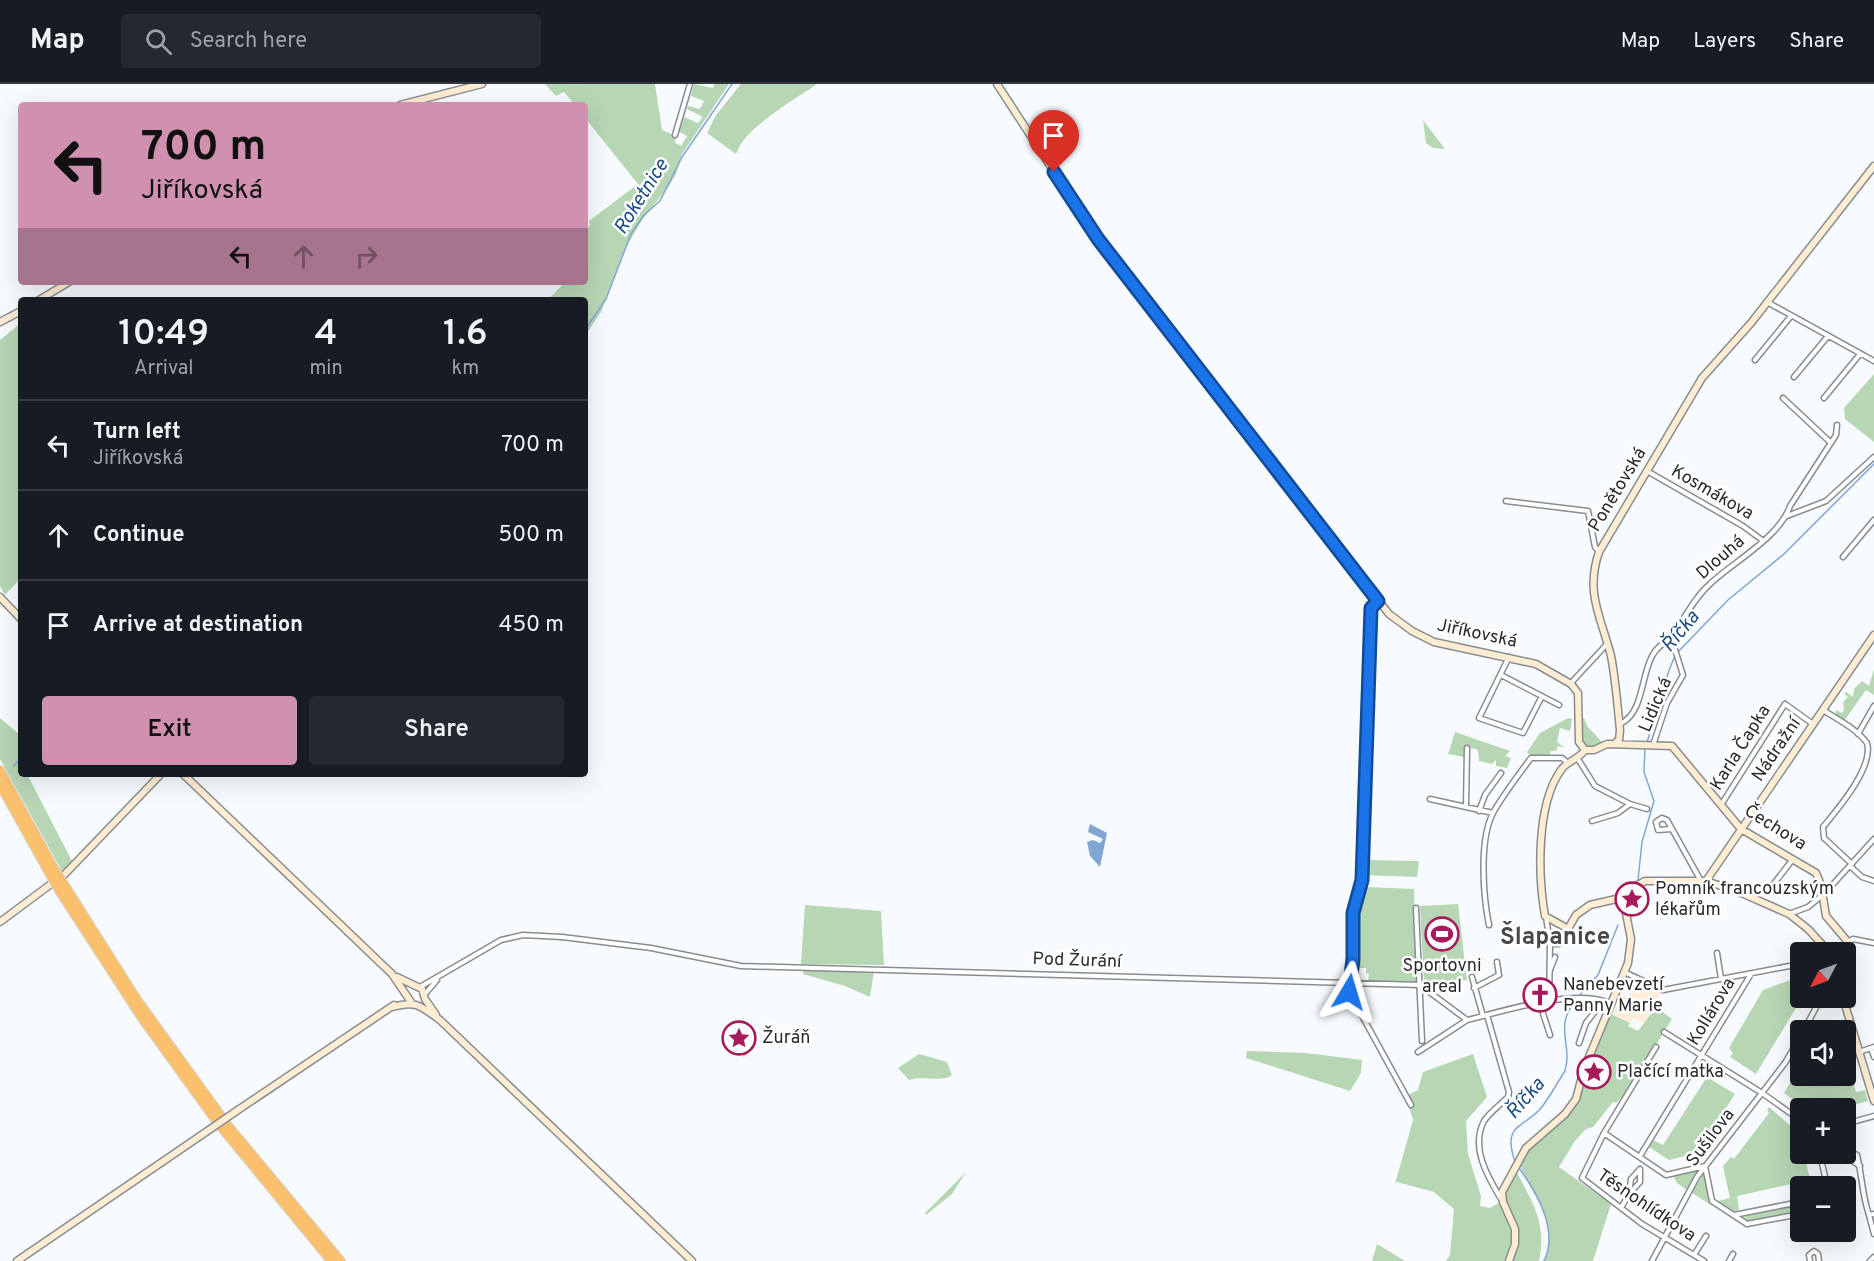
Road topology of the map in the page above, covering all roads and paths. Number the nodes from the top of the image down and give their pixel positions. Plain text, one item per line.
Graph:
1 (482, 84) edge
2 (690, 84) edge
3 (998, 84) edge
4 (412, 102) edge
5 (675, 135) dead end
6 (1874, 166) edge
7 (64, 285) edge
8 (44, 297) edge
9 (1767, 302) junction
10 (18, 313) edge
11 (1791, 316) junction
12 (0, 322) edge
13 (1828, 336) junction
14 (1860, 354) junction
15 (1755, 360) dead end
16 (1874, 361) edge
17 (1794, 377) dead end
18 (1783, 398) dead end
19 (1824, 398) dead end
20 (1837, 425) dead end
21 (1830, 442) junction
22 (1874, 457) edge
23 (1647, 471) junction
24 (1506, 501) dead end
25 (1786, 516) junction
26 (1874, 520) edge
27 (1762, 540) junction
28 (1599, 552) junction
29 (1843, 557) dead end
30 (0, 597) edge
31 (1378, 601) junction
32 (18, 616) edge
33 (1874, 635) edge
34 (1672, 640) junction
35 (1607, 644) junction
36 (1509, 657) junction
37 (1501, 675) junction
38 (1571, 684) junction
39 (1542, 696) junction
40 (1559, 705) dead end
41 (1874, 706) edge
42 (1823, 710) junction
43 (1813, 724) junction
44 (1619, 728) junction
45 (1858, 734) junction
46 (1614, 744) junction
47 (1632, 746) junction
48 (1648, 746) junction
49 (1467, 748) dead end
50 (1585, 750) junction
51 (1578, 759) junction
52 (1568, 763) junction
53 (0, 770) edge
54 (1501, 773) dead end
55 (158, 777) edge
56 (186, 777) edge
57 (0, 785) edge
58 (1430, 799) dead end
59 (1630, 804) junction
60 (1720, 805) junction
61 (1466, 807) junction
62 (1647, 809) dead end
63 (1479, 811) junction
64 (1493, 813) junction
65 (1592, 821) dead end
66 (1671, 828) dead end
67 (1741, 829) junction
68 (1874, 838) edge
69 (1794, 858) junction
70 (1851, 865) junction
71 (52, 871) junction
72 (64, 875) dead end
73 (1703, 881) junction
74 (1874, 881) edge
75 (51, 884) dead end
76 (1769, 890) dead end
77 (1822, 895) junction
78 (1625, 897) junction
79 (1416, 908) dead end
80 (1789, 914) junction
81 (1545, 916) junction
82 (0, 922) edge
83 (1489, 925) dead end
84 (1568, 929) junction
85 (1820, 942) edge
86 (1848, 942) joint
87 (1874, 943) edge
88 (1550, 944) junction
89 (1717, 953) dead end
90 (1555, 957) dead end
91 (1497, 962) dead end
92 (1790, 966) edge
93 (1624, 972) junction
94 (392, 974) junction
95 (1549, 974) junction
96 (1751, 974) junction
97 (1472, 977) dead end
98 (437, 979) junction
99 (1721, 979) junction
100 (1352, 983) junction
101 (1420, 985) junction
102 (417, 987) junction
103 (1474, 988) junction
104 (425, 996) junction
105 (411, 999) junction
106 (1581, 1001) junction
107 (1549, 1003) junction
108 (1610, 1003) junction
109 (1540, 1004) junction
110 (1846, 1008) edge
111 (1597, 1009) junction
112 (1608, 1011) junction
113 (1485, 1016) junction
114 (440, 1020) junction
115 (1467, 1020) junction
116 (1664, 1032) dead end
117 (1550, 1035) dead end
118 (1422, 1041) dead end
119 (1579, 1043) dead end
120 (1656, 1047) dead end
121 (1873, 1047) edge
122 (1418, 1052) dead end
123 (1859, 1052) junction
124 (1790, 1055) edge
125 (1702, 1056) junction
126 (1874, 1057) edge
127 (1762, 1093) junction
128 (1874, 1101) edge
129 (1411, 1105) dead end
130 (1790, 1113) edge
131 (1874, 1116) edge
132 (1856, 1121) edge
133 (221, 1122) junction
134 (1604, 1133) junction
135 (1640, 1156) junction
136 (1646, 1161) junction
137 (1705, 1166) junction
138 (1860, 1166) dead end
139 (1640, 1169) junction
140 (1629, 1194) junction
141 (1503, 1202) junction
142 (1790, 1204) edge
143 (1621, 1208) junction
144 (1871, 1214) edge
145 (1734, 1215) junction
146 (1790, 1216) edge
147 (1874, 1234) edge
148 (1706, 1236) dead end
149 (1664, 1237) junction
150 (1733, 1254) dead end
151 (1694, 1255) junction
152 (1874, 1257) edge
153 (16, 1261) edge
154 (331, 1261) edge
155 (341, 1261) edge
156 (692, 1261) edge
157 (1509, 1261) edge
158 (1652, 1261) edge
159 (1704, 1261) edge
160 (1729, 1261) edge
161 (1810, 1261) edge
162 (1819, 1261) edge
163 (1870, 1261) edge

1 - 4 street
2 - 5 street
3 - 31 street, Jiříkovská
6 - 9 street, Ponětovská
7 - 8 street
9 - 11 street
9 - 23 street, Ponětovská
10 - 12 street
11 - 13 street
11 - 15 street
13 - 14 street
13 - 17 street
14 - 16 street
14 - 19 street
18 - 21 street
20 - 21 street, Dlouhá
21 - 25 street, Dlouhá
22 - 25 street
23 - 27 street, Kosmákova
23 - 28 street, Ponětovská
24 - 28 street
25 - 27 street, Dlouhá
26 - 29 street
27 - 34 street, Dlouhá
28 - 35 street, Ponětovská
30 - 32 street
31 - 36 street, Jiříkovská
31 - 100 street
33 - 42 street, Nádražní
34 - 44 street
34 - 48 street, Lidická
35 - 38 street
35 - 44 street, Ponětovská
36 - 37 street
36 - 38 street, Jiříkovská
37 - 39 street
37 - 39 street
38 - 50 street
39 - 40 street
41 - 45 street
42 - 43 street, Nádražní
42 - 45 street
43 - 60 street, Karla Čapka
43 - 67 street, Nádražní
44 - 46 street
44 - 47 street
45 - 70 street
46 - 47 street, Čechova
46 - 50 street, Čechova
47 - 48 street, Čechova
48 - 60 street, Čechova
49 - 61 street
50 - 51 street
51 - 52 street
51 - 59 street
52 - 64 street
52 - 81 street
53 - 71 highway
54 - 63 street
55 - 72 street
56 - 94 street
57 - 71 highway
58 - 61 street
59 - 62 street
59 - 65 street
60 - 67 street, Čechova
61 - 63 street
63 - 64 street
64 - 83 street
66 - 73 street
67 - 69 street, Čechova
67 - 73 street, Nádražní
68 - 70 street
69 - 76 street
69 - 77 street, Čechova
70 - 74 street
70 - 77 street
71 - 133 highway, bridge
73 - 78 street
73 - 80 street
75 - 82 street
77 - 80 street
77 - 86 street, Čechova
78 - 84 street
78 - 93 street
79 - 101 street
80 - 85 street
81 - 84 street
81 - 88 street
84 - 88 street
86 - 87 street
88 - 95 street
89 - 99 street
90 - 95 street
91 - 103 street
92 - 96 street
93 - 99 street
93 - 108 street
94 - 102 street
94 - 105 street
95 - 107 street
96 - 99 street
96 - 125 street, Kollárova
97 - 103 street
98 - 100 street, Pod Žurání
98 - 102 street
98 - 104 street
100 - 101 street, Pod Žurání
100 - 129 street
101 - 115 street
101 - 118 street
102 - 104 street
102 - 105 street
103 - 113 street
104 - 105 street
104 - 114 street
105 - 114 street
105 - 153 street, bridge
106 - 107 street
106 - 108 street
106 - 111 street
107 - 109 street
108 - 112 street
109 - 113 street
109 - 117 street
110 - 123 street
111 - 112 street
111 - 119 street
112 - 141 street
113 - 115 street
113 - 141 street
114 - 156 street
115 - 122 street
116 - 125 street
120 - 134 street
121 - 123 street
121 - 126 street
123 - 128 street
124 - 127 street, Sušilova
125 - 127 street
125 - 135 street, Kollárova
127 - 130 street
127 - 137 street, Sušilova
131 - 132 street
133 - 154 highway
133 - 155 highway
134 - 135 street
134 - 143 street, Těsnohlídkova
135 - 136 street
136 - 137 street
136 - 139 street
137 - 145 street
137 - 149 street, Sušilova
138 - 144 street
139 - 140 street
139 - 140 street
140 - 143 street
141 - 157 street
142 - 145 street
143 - 149 street, Těsnohlídkova
144 - 147 street
145 - 146 street
148 - 151 street, Těsnohlídkova
149 - 151 street, Těsnohlídkova
149 - 158 street, Sušilova
150 - 160 street
151 - 159 street, Těsnohlídkova
152 - 163 street
161 - 162 street

